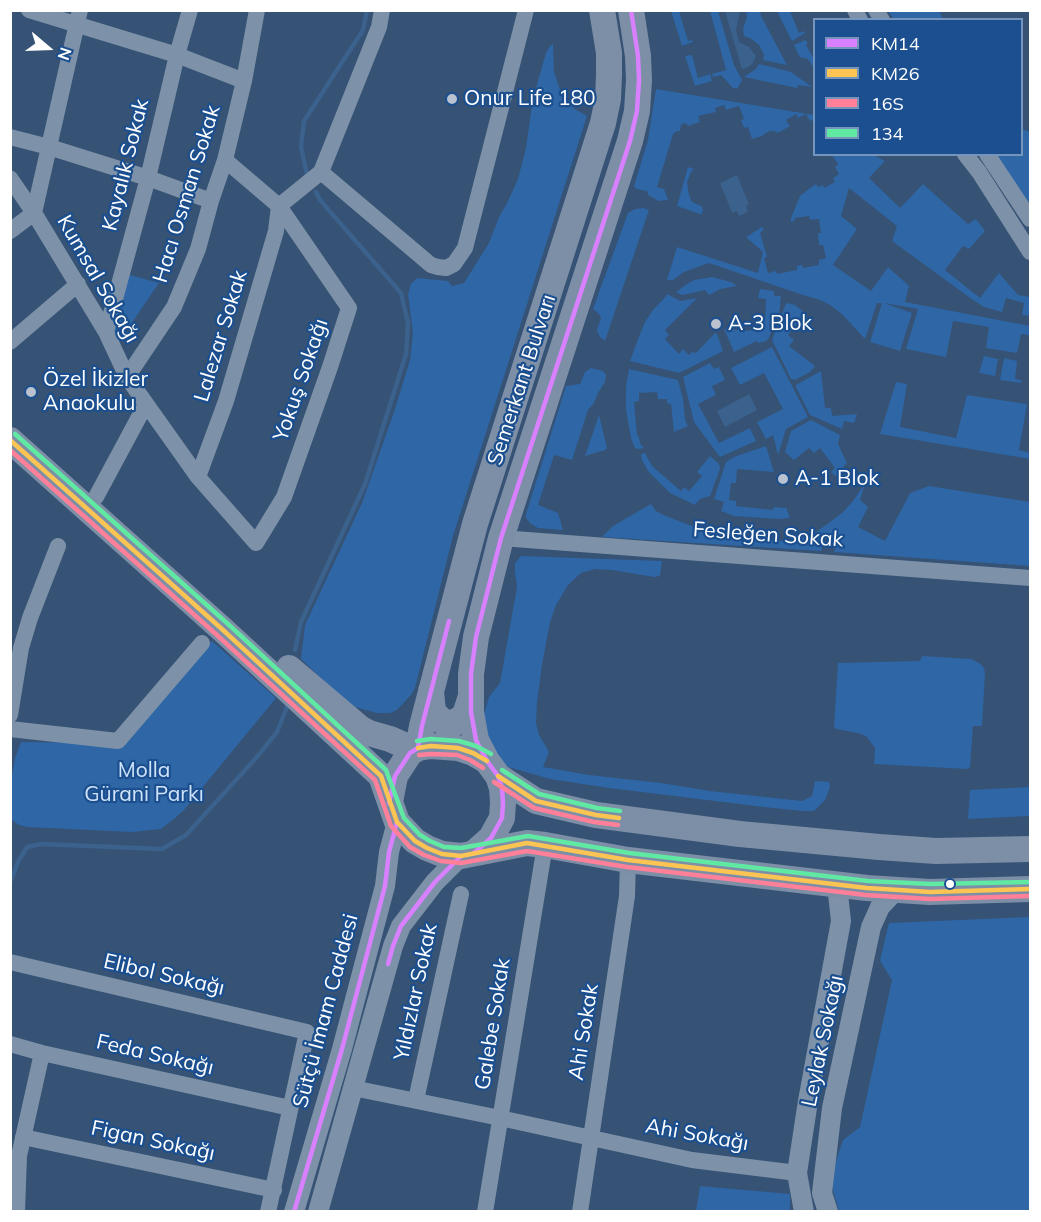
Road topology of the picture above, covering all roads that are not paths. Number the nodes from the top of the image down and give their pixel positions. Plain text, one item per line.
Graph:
1 (29, 10) edge
2 (190, 10) edge
3 (257, 10) edge
4 (382, 10) edge
5 (526, 10) edge
6 (602, 10) edge
7 (631, 10) edge
8 (78, 18) edge
9 (177, 55) junction
10 (244, 81) junction
11 (10, 137) edge
12 (49, 147) junction
13 (967, 156) edge
14 (988, 156) edge
15 (225, 160) junction
16 (321, 172) junction
17 (10, 178) edge
18 (148, 178) junction
19 (211, 201) junction
20 (279, 206) junction
21 (34, 213) junction
22 (1030, 219) edge
23 (10, 231) edge
24 (1030, 252) edge
25 (78, 284) junction
26 (106, 332) junction
27 (10, 342) edge
28 (127, 377) junction
29 (146, 404) junction
30 (10, 421) edge
31 (10, 440) edge
32 (198, 477) junction
33 (96, 497) junction
34 (501, 538) junction
35 (256, 543) joint
36 (58, 546) dead end
37 (1030, 578) edge
38 (202, 644) dead end
39 (15, 653) edge
40 (431, 690) junction
41 (471, 696) junction
42 (10, 715) edge
43 (10, 729) edge
44 (376, 735) junction
45 (417, 749) junction
46 (493, 768) junction
47 (393, 813) junction
48 (740, 834) junction
49 (545, 845) junction
50 (1030, 849) edge
51 (468, 855) junction
52 (628, 860) junction
53 (723, 871) junction
54 (837, 885) junction
55 (1030, 889) edge
56 (897, 890) junction
57 (461, 894) dead end
58 (10, 962) edge
59 (10, 1044) edge
60 (42, 1053) junction
61 (353, 1088) junction
62 (416, 1100) junction
63 (290, 1108) junction
64 (500, 1118) junction
65 (23, 1137) junction
66 (590, 1137) junction
67 (797, 1173) junction
68 (274, 1190) junction
69 (17, 1212) edge
70 (268, 1212) edge
71 (294, 1212) edge
72 (318, 1212) edge
73 (485, 1212) edge
74 (580, 1212) edge
75 (804, 1212) edge
76 (828, 1212) edge

1 - 8 street
2 - 9 street, Kayalık Sokak
3 - 10 street, Hacı Osman Sokak
4 - 16 street
5 - 16 street
6 - 40 main road, Semerkant Bulvarı
7 - 34 main road, Semerkant Bulvarı
8 - 9 street
8 - 12 street
9 - 10 street
9 - 18 street, Kayalık Sokak
10 - 15 street, Hacı Osman Sokak
11 - 12 street
12 - 18 street
12 - 21 street
13 - 24 street
14 - 22 street
15 - 19 street, Hacı Osman Sokak
15 - 20 street, Yokuş Sokağı
16 - 20 street
17 - 21 street, Kumsal Sokağı
18 - 19 street
18 - 26 street, Kayalık Sokak
19 - 28 street, Hacı Osman Sokak
20 - 32 street, Lalezar Sokak
20 - 35 street, Yokuş Sokağı
21 - 23 street
21 - 25 street, Kumsal Sokağı
25 - 26 street, Kumsal Sokağı
25 - 27 street
26 - 28 street, Kumsal Sokağı
28 - 29 street, Kumsal Sokağı
29 - 32 street, Kumsal Sokağı
29 - 33 street
30 - 33 main road
31 - 47 main road
32 - 35 street, Kumsal Sokağı
33 - 44 main road
34 - 37 street, Fesleğen Sokak
34 - 41 main road, Semerkant Bulvarı
36 - 39 street
38 - 43 street
39 - 42 street
40 - 41 main road
40 - 44 main road
40 - 45 main road, Semerkant Bulvarı
41 - 46 main road, Semerkant Bulvarı
44 - 45 main road
45 - 46 main road
45 - 47 main road
46 - 48 main road
46 - 51 main road
47 - 51 main road
47 - 71 street, Sütçü İmam Caddesi
48 - 50 main road
48 - 53 main road
49 - 51 main road
49 - 52 main road
49 - 64 street, Galebe Sokak
51 - 61 street
52 - 53 main road
52 - 66 street, Ahi Sokak
53 - 54 main road
54 - 56 main road
54 - 67 street, Leylak Sokağı
55 - 56 main road
56 - 76 street, Leylak Sokağı
57 - 62 street, Yıldızlar Sokak
58 - 63 street, Elibol Sokağı
59 - 60 street, Feda Sokağı
60 - 63 street, Feda Sokağı
60 - 65 street
61 - 62 street, Ahi Sokağı
61 - 72 street
62 - 64 street, Ahi Sokağı
63 - 68 street
64 - 66 street, Ahi Sokağı
64 - 73 street, Galebe Sokak
65 - 68 street, Figan Sokağı
65 - 69 street
66 - 67 street, Ahi Sokağı
66 - 74 street, Ahi Sokak
67 - 75 street, Leylak Sokağı
68 - 70 street

